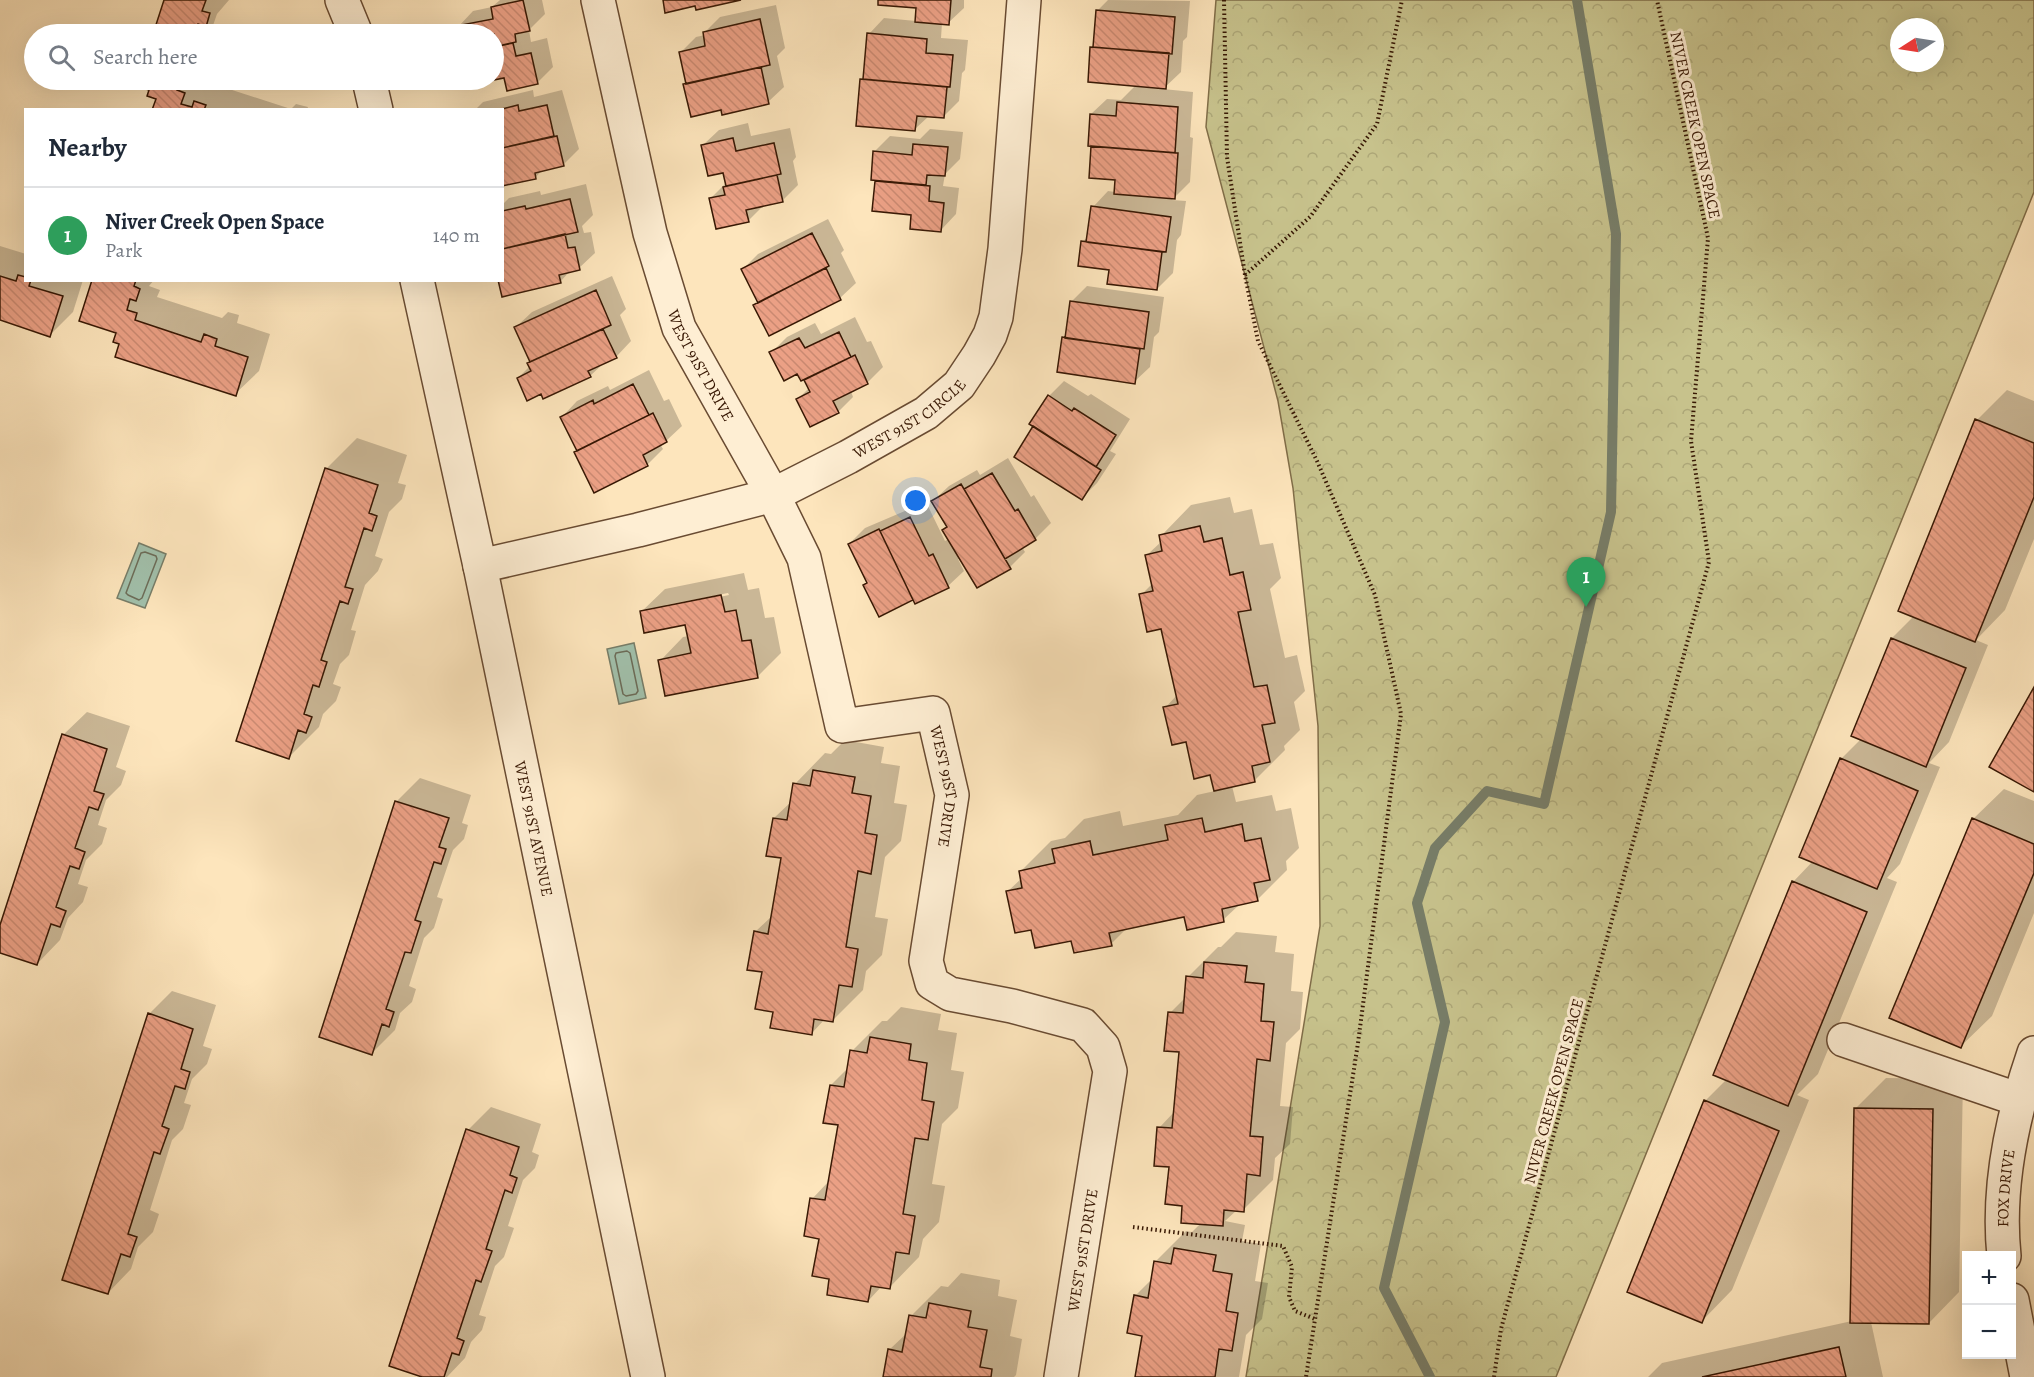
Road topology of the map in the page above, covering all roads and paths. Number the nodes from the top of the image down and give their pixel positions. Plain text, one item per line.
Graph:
1 (342, 0) edge
2 (598, 0) edge
3 (1024, 0) edge
4 (1224, 0) edge
5 (1402, 0) edge
6 (1657, 0) edge
7 (352, 24) edge
8 (371, 90) edge
9 (376, 108) edge
10 (1245, 275) junction
11 (417, 282) edge
12 (773, 495) junction
13 (480, 566) junction
14 (1844, 1040) dead end
15 (2034, 1053) edge
16 (2020, 1100) junction
17 (1134, 1227) dead end
18 (2004, 1251) edge
19 (2013, 1305) edge
20 (1315, 1318) junction
21 (648, 1377) edge
22 (1061, 1377) edge
23 (1306, 1377) edge
24 (1494, 1377) edge
25 (2027, 1377) edge

1 - 7 street
2 - 12 street, WEST 91ST DRIVE
3 - 12 street, WEST 91ST CIRCLE
4 - 10 path
5 - 10 path
6 - 24 path, NIVER CREEK OPEN SPACE
8 - 9 street
10 - 20 path
11 - 13 street, WEST 91ST AVENUE
12 - 13 street, WEST 91ST CIRCLE
12 - 22 street, WEST 91ST DRIVE
13 - 21 street, WEST 91ST AVENUE
14 - 16 street
15 - 16 street, FOX DRIVE
16 - 18 street, FOX DRIVE
17 - 20 path
19 - 25 street
20 - 23 path

